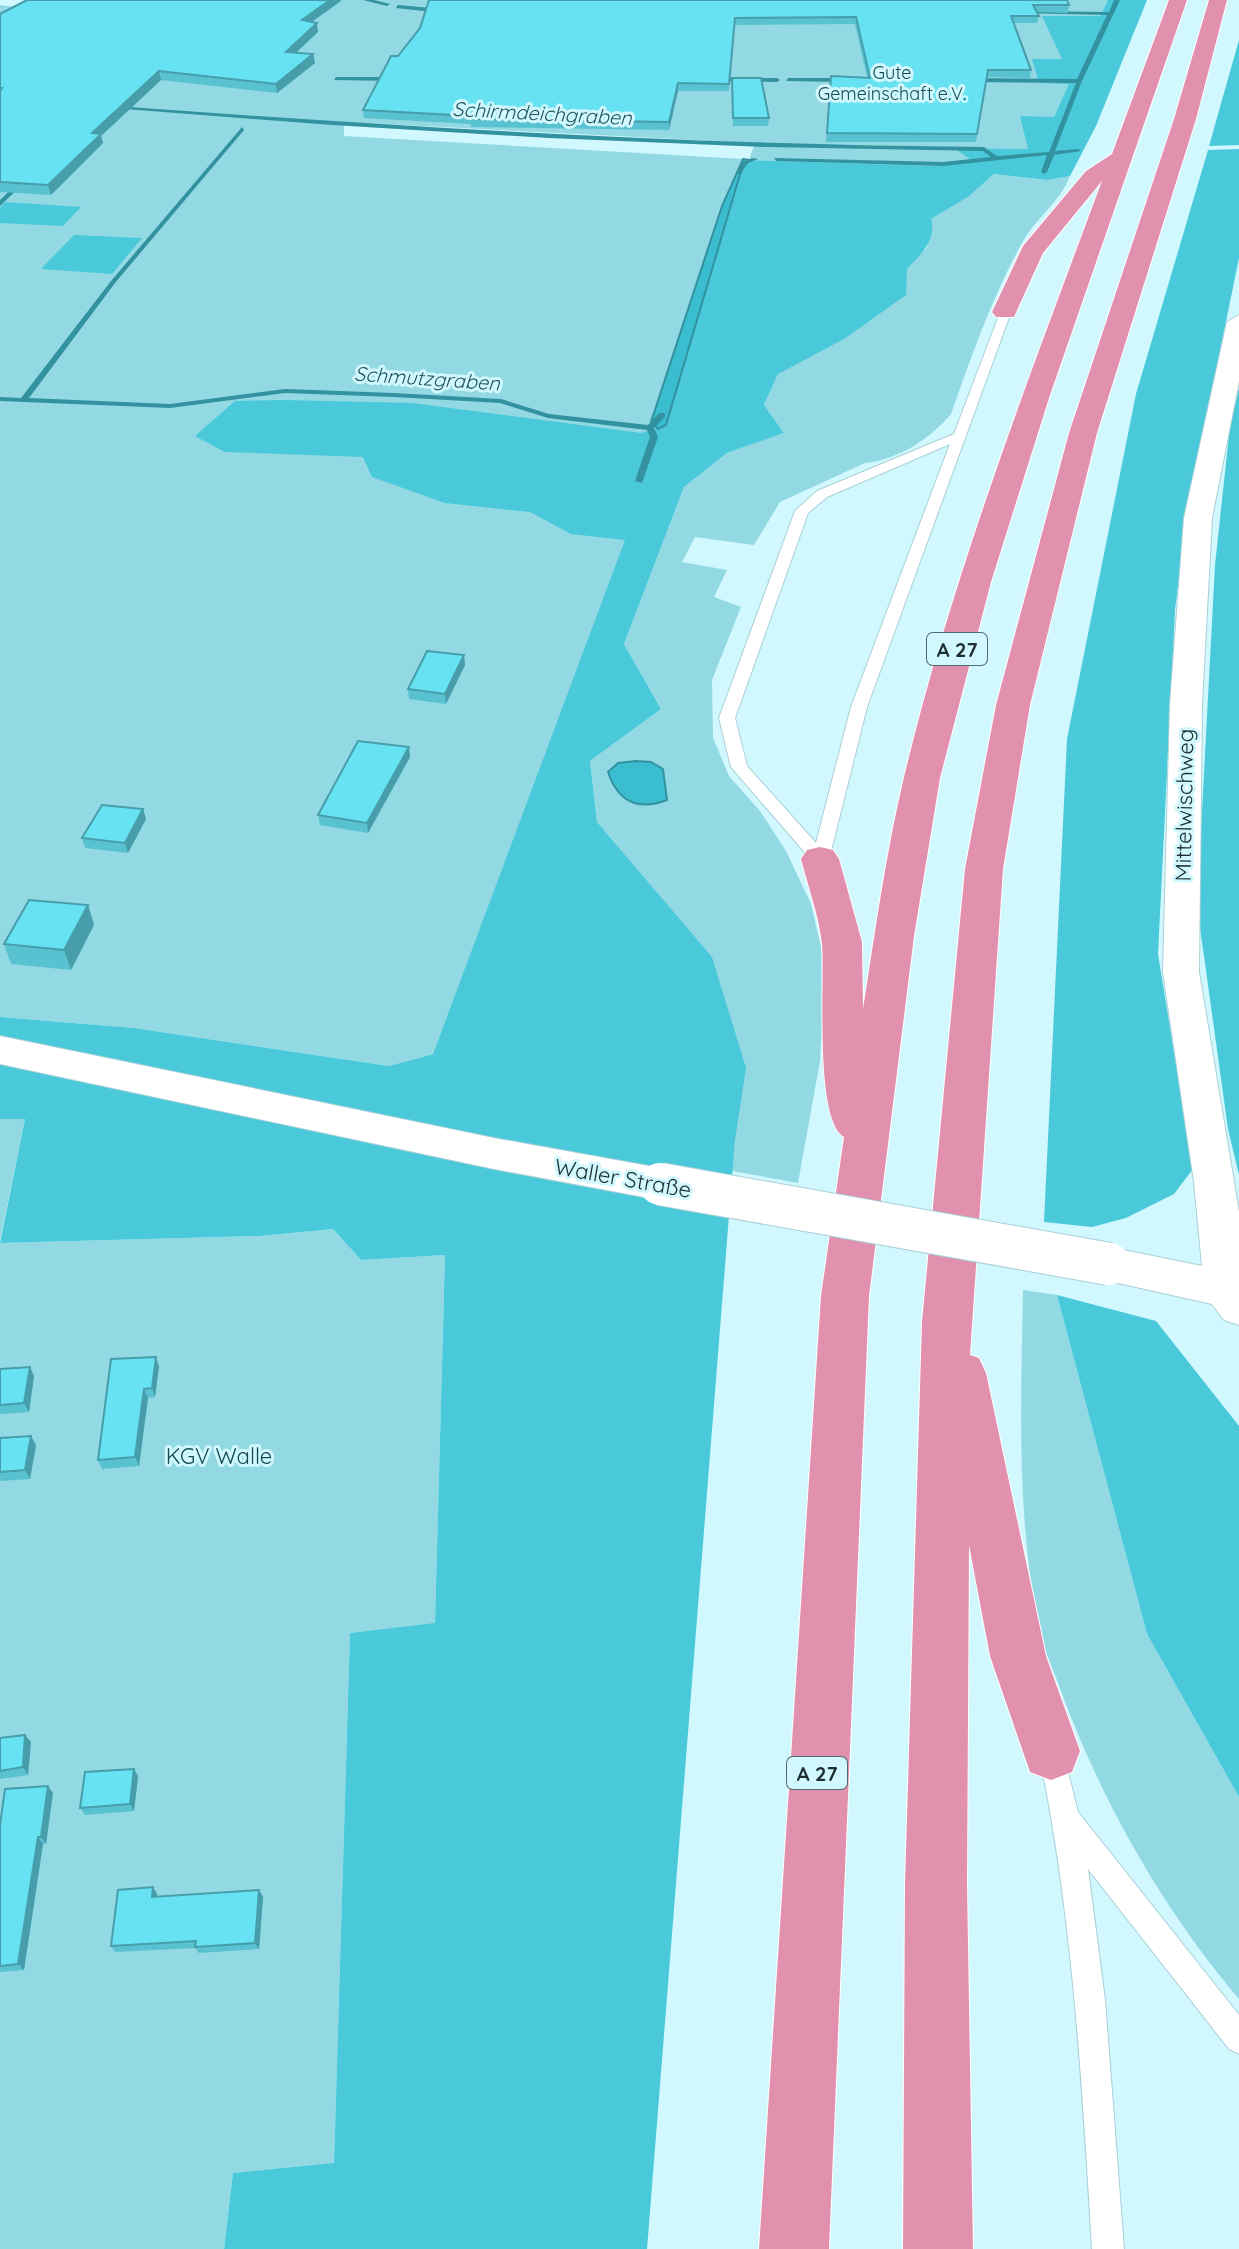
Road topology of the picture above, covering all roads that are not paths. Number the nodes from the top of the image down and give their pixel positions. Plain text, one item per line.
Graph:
1 (1178, 0) edge
2 (1218, 0) edge
3 (1123, 156) junction
4 (1005, 312) joint
5 (1239, 322) edge
6 (956, 437) junction
7 (820, 859) junction
8 (0, 1050) edge
9 (862, 1160) junction
10 (1233, 1298) edge
11 (946, 1322) junction
12 (1051, 1751) joint
13 (1069, 1822) junction
14 (1239, 2039) edge
15 (794, 2249) edge
16 (938, 2249) edge
17 (1108, 2249) edge

1 - 3 highway, A 27
2 - 11 highway
3 - 4 highway
3 - 9 highway, A 27
4 - 6 lane
5 - 10 street, Mittelwischweg
6 - 7 lane
6 - 7 lane
7 - 9 highway
8 - 10 street, Waller Straße, bridge
9 - 15 highway, A 27
11 - 12 highway
11 - 16 highway
12 - 13 lane
13 - 14 lane
13 - 17 lane

